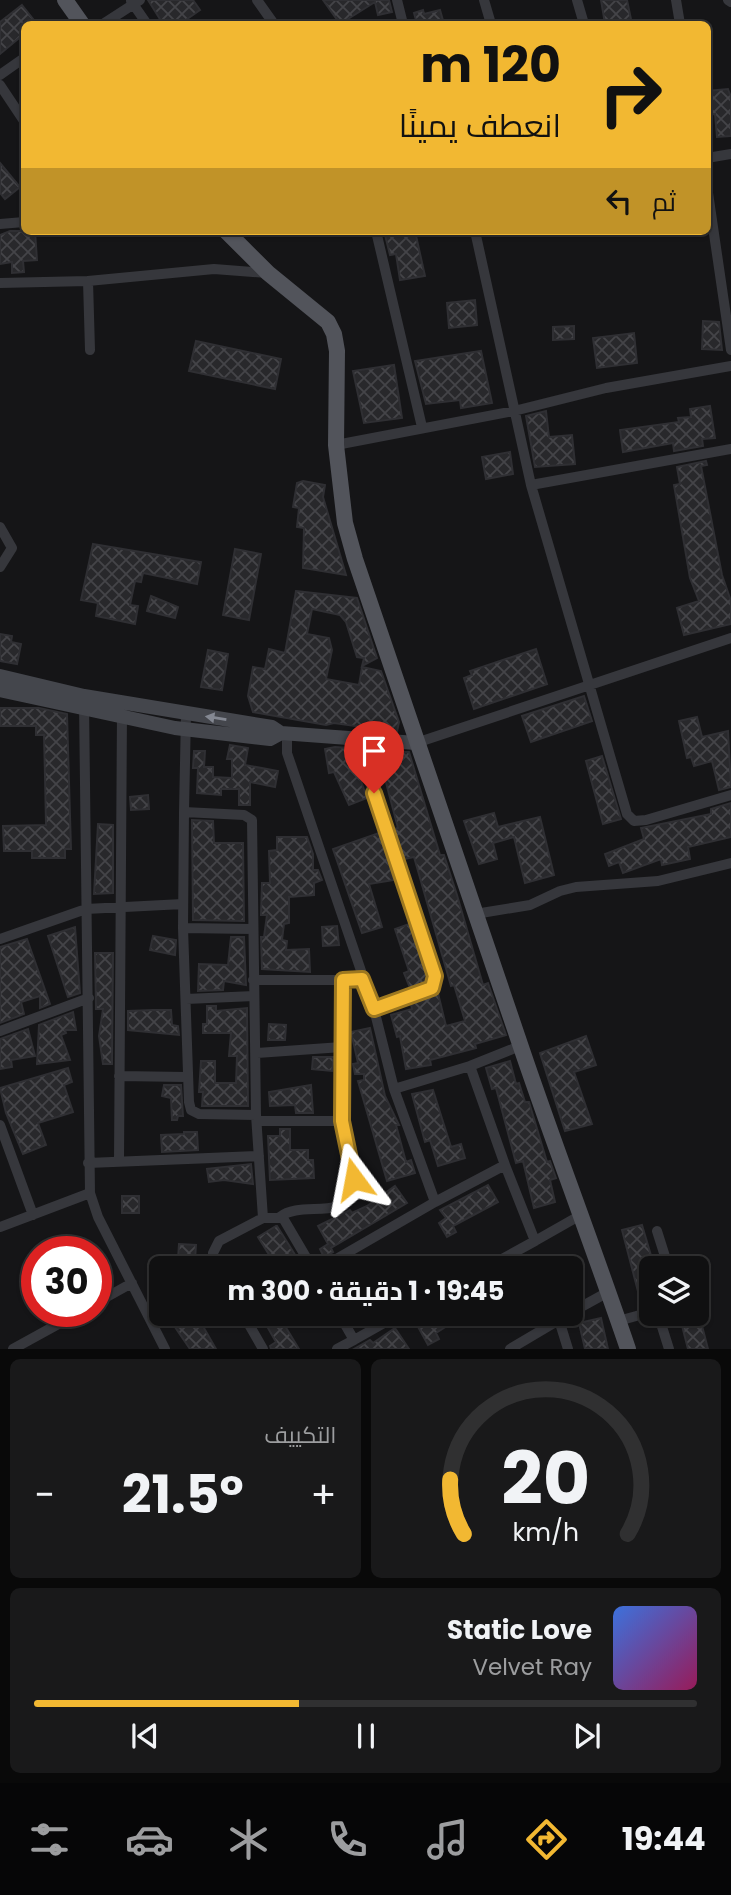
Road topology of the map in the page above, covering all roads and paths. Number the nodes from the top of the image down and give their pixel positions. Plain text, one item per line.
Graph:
1 (54, 0) edge
2 (65, 0) edge
3 (257, 0) edge
4 (397, 0) edge
5 (484, 0) edge
6 (577, 0) edge
7 (676, 0) edge
8 (134, 2) edge
9 (69, 21) edge
10 (80, 21) edge
11 (107, 21) edge
12 (145, 21) edge
13 (272, 21) edge
14 (400, 21) edge
15 (490, 21) edge
16 (583, 21) edge
17 (680, 21) edge
18 (21, 60) edge
19 (0, 75) edge
20 (0, 85) edge
21 (21, 116) edge
22 (731, 154) edge
23 (711, 157) edge
24 (711, 213) edge
25 (19, 222) edge
26 (0, 224) edge
27 (230, 235) edge
28 (377, 235) edge
29 (476, 235) edge
30 (268, 273) junction
31 (88, 281) junction
32 (0, 283) edge
33 (731, 350) edge
34 (90, 351) dead end
35 (731, 366) edge
36 (514, 411) junction
37 (422, 427) junction
38 (336, 445) junction
39 (731, 449) edge
40 (531, 485) junction
41 (0, 527) edge
42 (0, 566) edge
43 (731, 638) edge
44 (0, 676) edge
45 (591, 685) junction
46 (0, 690) edge
47 (84, 702) junction
48 (122, 710) junction
49 (186, 721) junction
50 (284, 734) junction
51 (356, 741) junction
52 (416, 743) junction
53 (731, 795) edge
54 (184, 812) junction
55 (731, 863) edge
56 (183, 904) junction
57 (119, 905) junction
58 (86, 909) junction
59 (475, 914) junction
60 (183, 928) junction
61 (253, 929) junction
62 (0, 939) edge
63 (362, 979) junction
64 (253, 980) junction
65 (343, 980) junction
66 (254, 996) junction
67 (89, 998) junction
68 (186, 999) junction
69 (374, 1009) junction
70 (0, 1031) edge
71 (520, 1046) junction
72 (342, 1047) junction
73 (257, 1053) junction
74 (470, 1066) junction
75 (120, 1076) junction
76 (186, 1077) junction
77 (394, 1089) junction
78 (256, 1118) junction
79 (342, 1121) junction
80 (0, 1125) edge
81 (259, 1156) junction
82 (119, 1161) junction
83 (88, 1163) junction
84 (505, 1165) junction
85 (90, 1193) junction
86 (435, 1202) junction
87 (33, 1215) junction
88 (579, 1216) junction
89 (279, 1217) junction
90 (263, 1218) junction
91 (0, 1227) edge
92 (657, 1231) dead end
93 (535, 1241) junction
94 (214, 1256) edge
95 (306, 1256) edge
96 (342, 1256) edge
97 (508, 1256) edge
98 (665, 1256) edge
99 (132, 1283) junction
100 (610, 1291) junction
101 (112, 1294) edge
102 (583, 1306) edge
103 (639, 1315) edge
104 (618, 1321) junction
105 (250, 1326) edge
106 (346, 1326) edge
107 (379, 1326) edge
108 (549, 1326) edge
109 (567, 1326) edge
110 (662, 1326) edge
111 (53, 1327) edge
112 (354, 1340) junction
113 (13, 1349) edge
114 (165, 1349) edge
115 (263, 1349) edge
116 (337, 1349) edge
117 (510, 1349) edge
118 (568, 1349) edge
119 (628, 1349) edge
120 (669, 1349) edge

1 - 9 main road
2 - 10 main road
3 - 13 street
4 - 14 street
5 - 15 street
6 - 16 street
7 - 17 street
8 - 11 street
8 - 12 street
18 - 19 street
20 - 21 street
22 - 23 street
24 - 33 street
25 - 26 street
27 - 30 main road
28 - 37 street
29 - 36 street
30 - 31 street
30 - 38 main road
31 - 32 street
31 - 34 street
35 - 36 street
36 - 37 street
36 - 40 street
37 - 38 street
38 - 52 main road
39 - 40 street
40 - 45 street
41 - 42 street
43 - 45 street
44 - 47 street
45 - 52 street
45 - 53 street
46 - 47 street
47 - 48 street
47 - 58 street
48 - 49 street
48 - 57 street
49 - 50 street
49 - 54 street
50 - 51 street
50 - 63 street
51 - 52 street
51 - 69 street
52 - 59 main road
54 - 56 street
54 - 61 street
55 - 59 street
56 - 57 street
56 - 60 street
57 - 58 street
57 - 75 street
58 - 62 street
58 - 67 street
59 - 71 main road
60 - 61 street
60 - 68 street
61 - 64 street
63 - 65 street
63 - 69 street
64 - 65 street
64 - 66 street
65 - 72 street
66 - 68 street
66 - 73 street
67 - 70 street
67 - 83 street
68 - 76 street
69 - 77 street
71 - 74 street
71 - 88 main road
72 - 73 street
72 - 79 street
73 - 78 street
74 - 77 street
74 - 84 street
75 - 76 street
75 - 82 street
76 - 78 street
77 - 86 street
78 - 79 street
78 - 81 street
79 - 89 street
80 - 87 street
81 - 82 street
81 - 90 street
82 - 83 street
83 - 85 street
84 - 86 street
84 - 93 street
85 - 87 street
85 - 99 street
86 - 96 street
87 - 91 street
88 - 93 street
88 - 100 main road
89 - 90 street
89 - 95 street
90 - 94 street
92 - 98 street
93 - 97 street
99 - 101 street
99 - 114 street
100 - 102 street
100 - 104 main road
103 - 104 street
104 - 119 main road
105 - 115 street
106 - 112 street
107 - 112 street
108 - 117 street
109 - 118 street
110 - 120 street
111 - 113 street
112 - 116 street

